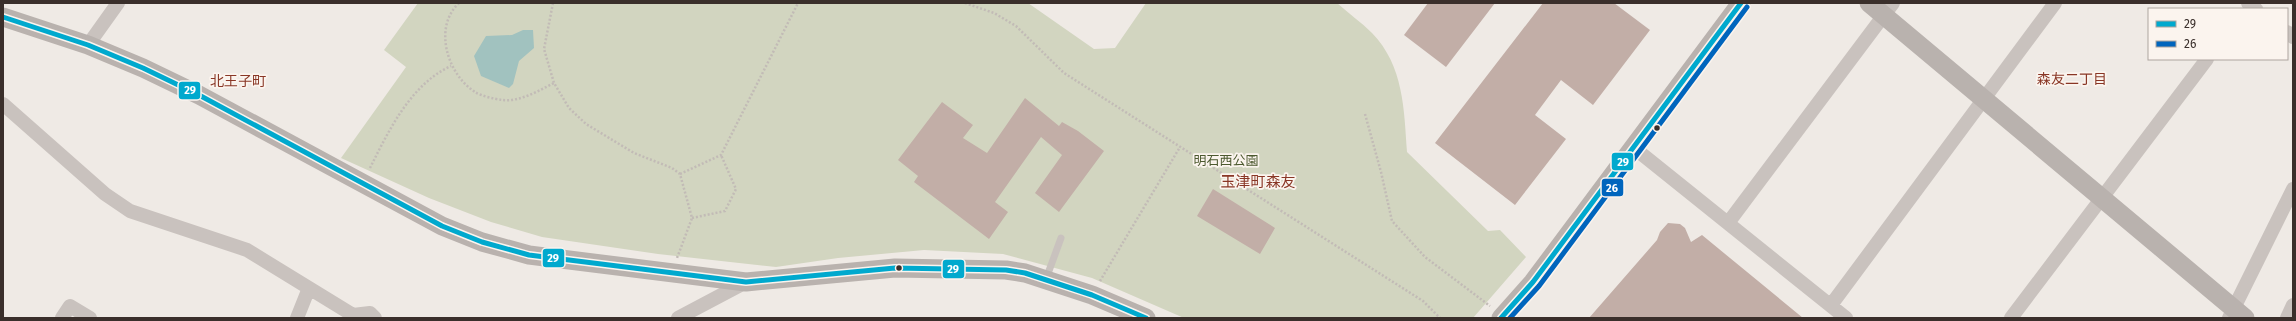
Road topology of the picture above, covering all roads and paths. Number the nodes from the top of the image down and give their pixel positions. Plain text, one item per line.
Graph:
1 (118, 3) edge
2 (459, 3) edge
3 (552, 3) edge
4 (798, 3) edge
5 (965, 3) edge
6 (1741, 3) edge
7 (1868, 3) edge
8 (2055, 3) edge
9 (1888, 9) edge
10 (3, 17) edge
11 (88, 45) junction
12 (2206, 60) edge
13 (451, 66) junction
14 (554, 84) junction
15 (1984, 99) junction
16 (3, 104) edge
17 (1365, 114) dead end
18 (1180, 147) junction
19 (1633, 147) junction
20 (721, 155) junction
21 (680, 174) junction
22 (362, 184) junction
23 (2293, 188) edge
24 (2103, 198) junction
25 (692, 218) junction
26 (1728, 223) junction
27 (1061, 238) dead end
28 (671, 273) junction
29 (1046, 279) junction
30 (746, 282) junction
31 (309, 288) junction
32 (1092, 295) junction
33 (1831, 305) junction
34 (2293, 305) edge
35 (2236, 315) edge
36 (1502, 317) edge
37 (62, 318) edge
38 (90, 318) edge
39 (297, 318) edge
40 (375, 318) edge
41 (678, 318) edge
42 (1146, 318) edge
43 (1440, 318) edge
44 (1846, 318) edge
45 (2011, 318) edge
46 (2287, 318) edge

1 - 11 street
2 - 13 path
3 - 14 path
4 - 20 path
5 - 18 path
6 - 19 street
7 - 9 street
8 - 15 street
9 - 15 street
9 - 26 street
10 - 11 street
11 - 22 street
12 - 24 street
13 - 14 path
13 - 22 path
14 - 21 path
15 - 24 street
15 - 33 street
16 - 31 street
17 - 36 path
18 - 32 path
18 - 43 path
19 - 26 street
19 - 36 street
20 - 21 path
20 - 25 path
21 - 25 path
22 - 28 street
23 - 35 street
24 - 35 street
24 - 45 street
25 - 28 path
26 - 33 street
27 - 29 lane
28 - 30 street
29 - 30 street
29 - 32 street
30 - 41 street
31 - 39 street
31 - 40 street
32 - 42 street
33 - 44 street
34 - 46 street
37 - 38 street

